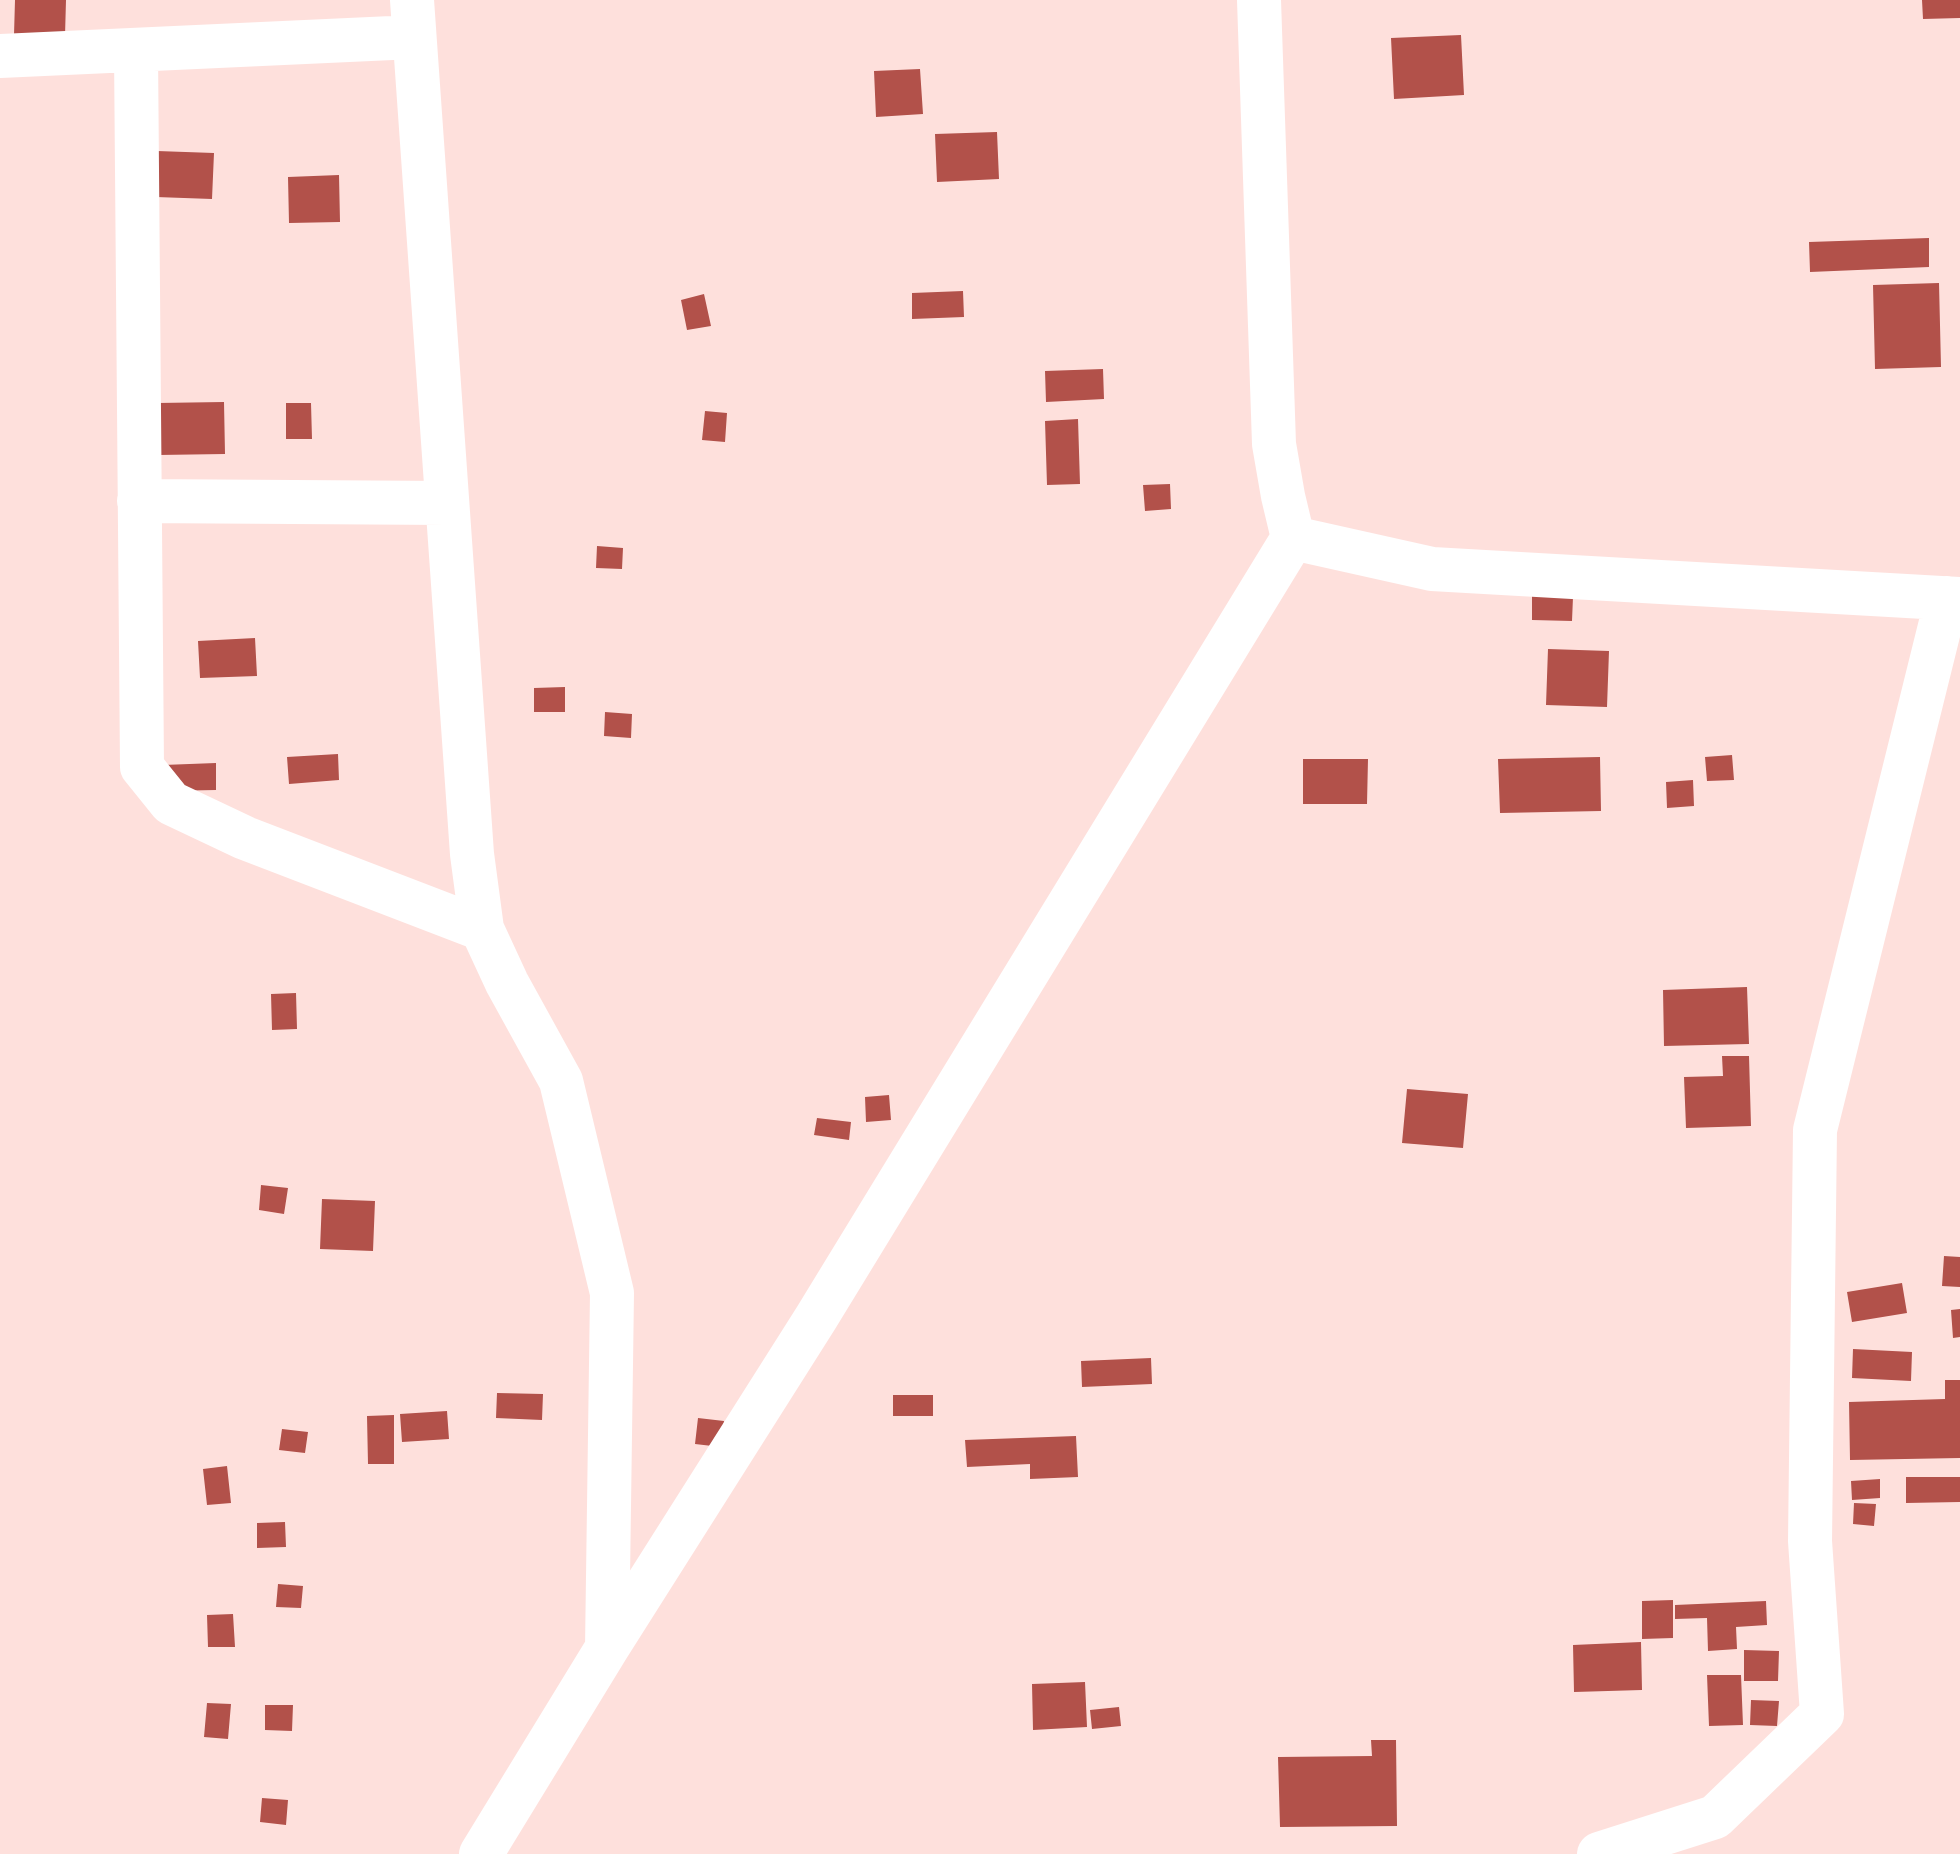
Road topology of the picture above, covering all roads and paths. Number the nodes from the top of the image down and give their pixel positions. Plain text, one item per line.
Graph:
1 (1259, 0) edge
2 (413, 19) edge
3 (136, 51) junction
4 (0, 56) edge
5 (139, 501) junction
6 (447, 503) junction
7 (1293, 538) junction
8 (1954, 598) edge
9 (482, 929) junction
10 (607, 1648) junction
11 (481, 1854) edge
12 (1599, 1854) edge

1 - 7 street
2 - 3 street
2 - 6 street
3 - 4 street
3 - 5 street
5 - 6 street
5 - 9 street
6 - 9 street
7 - 8 street
7 - 10 street
8 - 12 street
9 - 10 street
10 - 11 street

